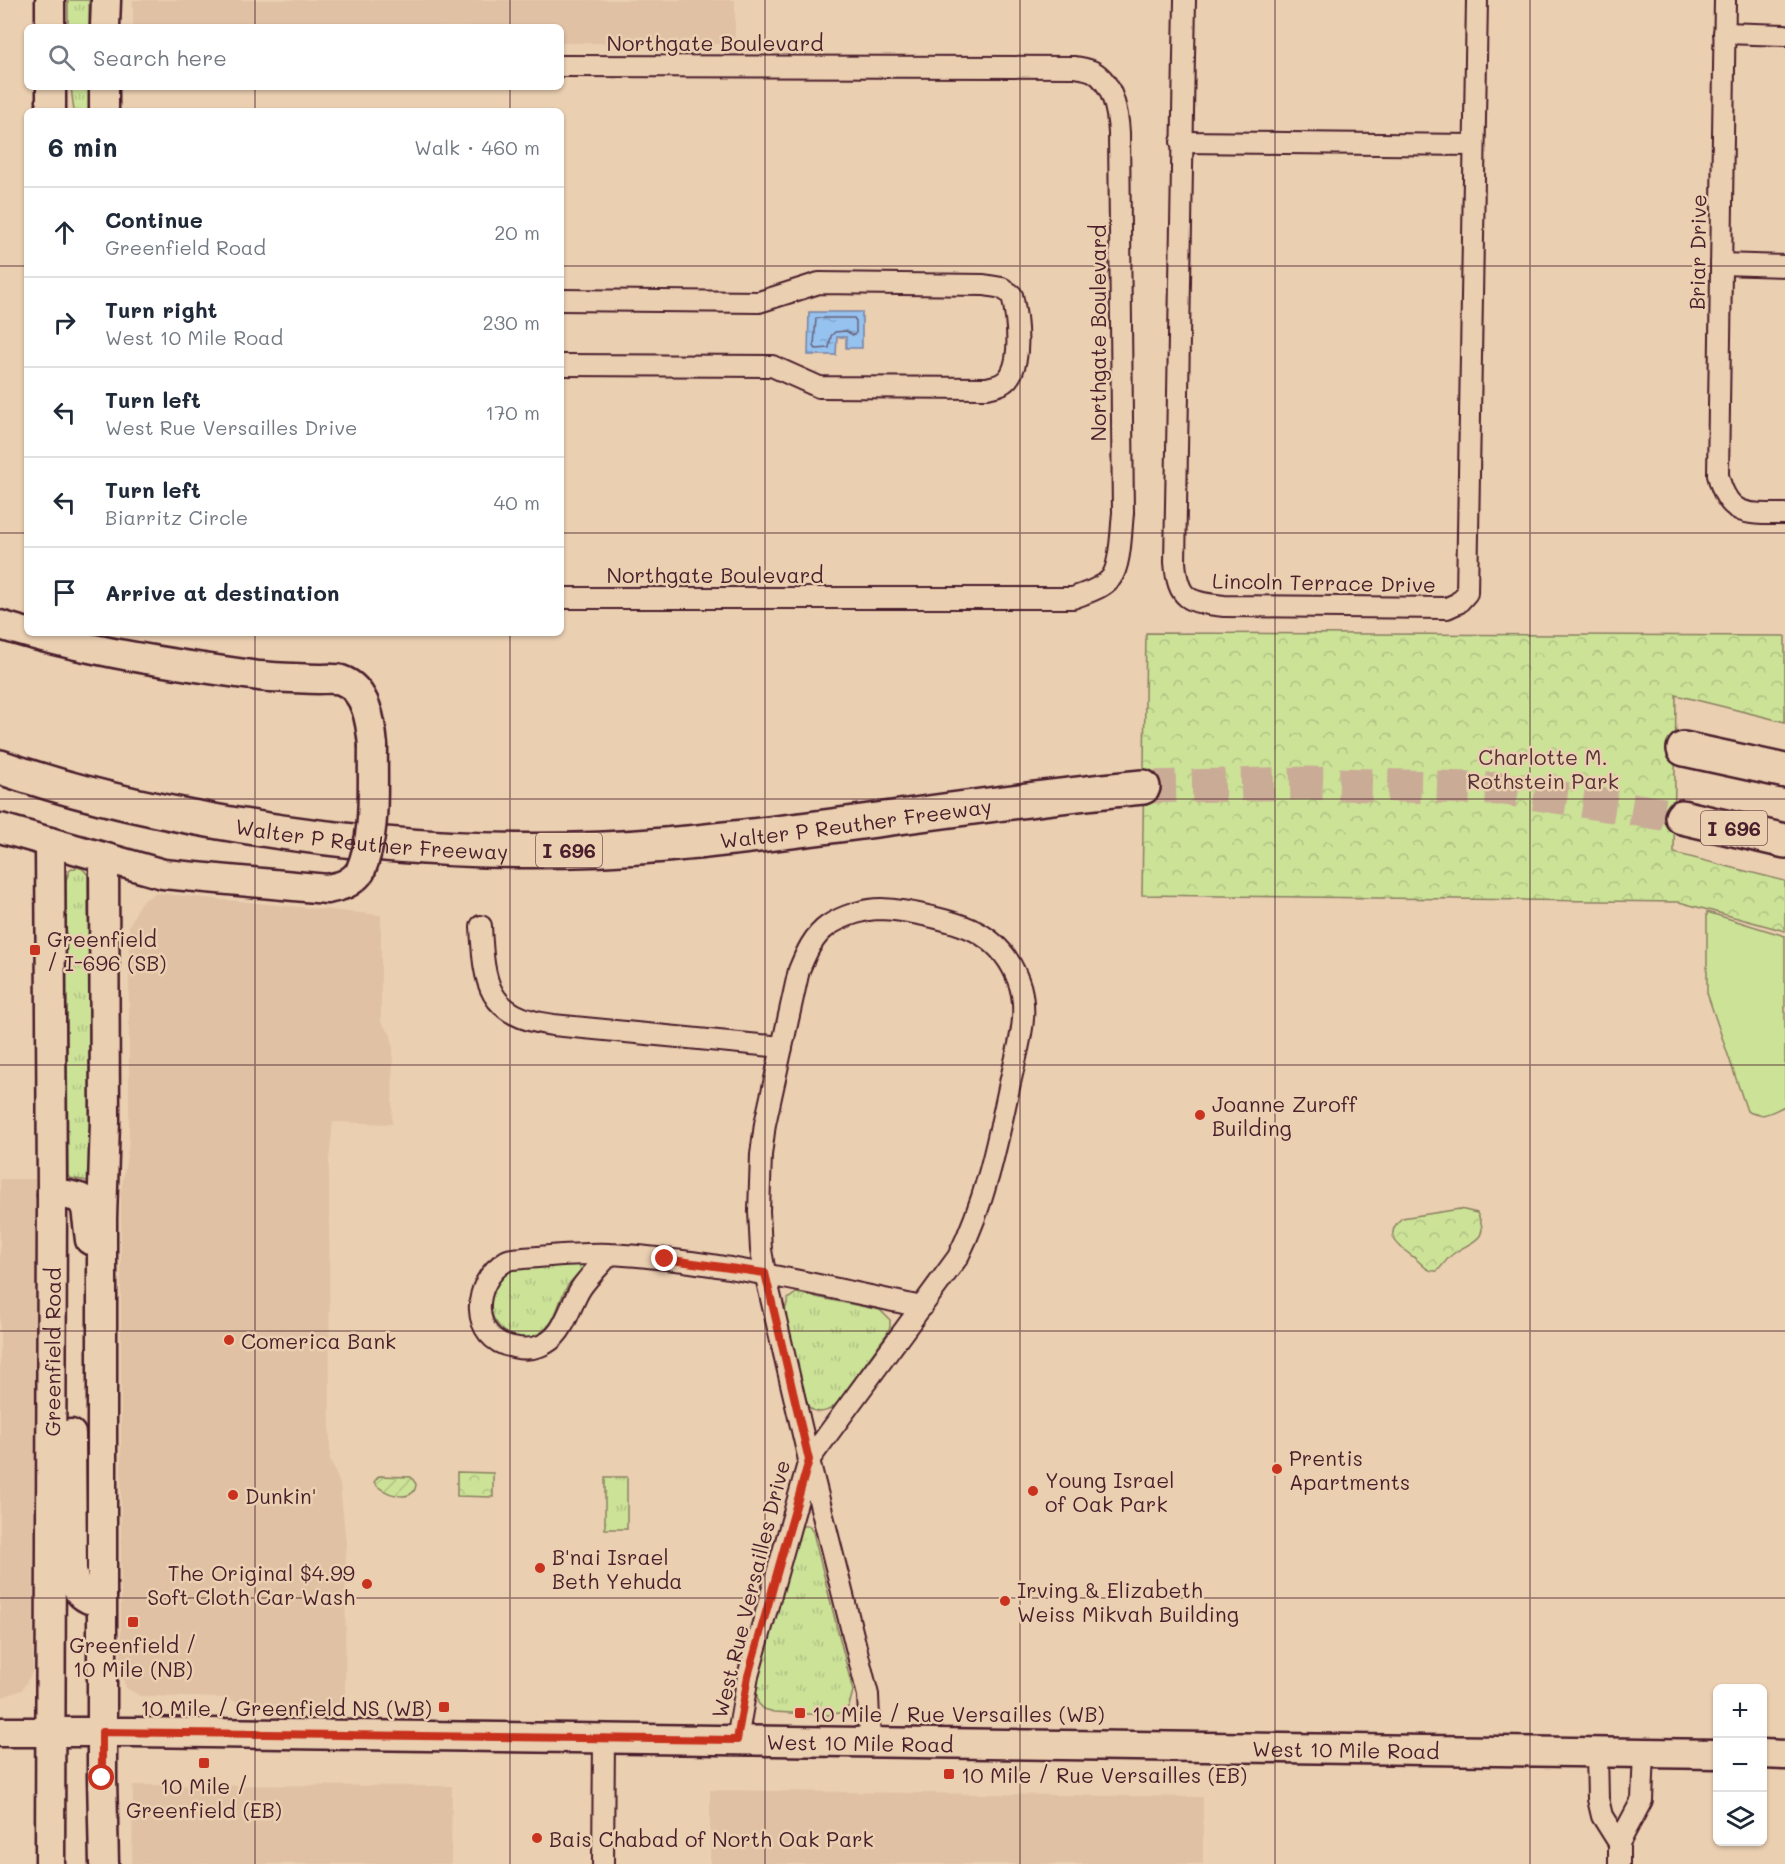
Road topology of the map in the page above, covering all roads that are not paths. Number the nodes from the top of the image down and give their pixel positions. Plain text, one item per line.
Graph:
1 (50, 0) edge
2 (106, 0) edge
3 (1185, 0) edge
4 (1477, 0) edge
5 (1725, 0) edge
6 (50, 24) edge
7 (105, 24) edge
8 (1724, 33) junction
9 (1785, 34) edge
10 (564, 66) edge
11 (51, 90) edge
12 (104, 90) edge
13 (51, 108) edge
14 (104, 108) edge
15 (1181, 142) junction
16 (1474, 145) junction
17 (1721, 264) junction
18 (1785, 266) edge
19 (564, 300) edge
20 (564, 365) edge
21 (1785, 514) edge
22 (564, 598) edge
23 (0, 625) edge
24 (24, 630) edge
25 (49, 636) edge
26 (103, 642) edge
27 (1684, 749) dead end
28 (0, 767) edge
29 (1785, 771) edge
30 (1143, 787) tunnel mouth
31 (1682, 817) tunnel mouth
32 (0, 828) edge
33 (1785, 841) edge
34 (50, 842) junction
35 (104, 858) junction
36 (481, 926) dead end
37 (782, 1047) junction
38 (52, 1195) junction
39 (610, 1254) junction
40 (765, 1273) junction
41 (922, 1307) junction
42 (51, 1329) junction
43 (809, 1460) junction
44 (102, 1517) junction
45 (102, 1595) junction
46 (0, 1732) edge
47 (49, 1732) junction
48 (102, 1732) junction
49 (604, 1739) junction
50 (737, 1740) junction
51 (870, 1742) junction
52 (1597, 1752) junction
53 (1644, 1752) junction
54 (1713, 1754) edge
55 (1767, 1755) edge
56 (1785, 1755) edge
57 (1619, 1843) junction
58 (50, 1864) edge
59 (104, 1864) edge
60 (603, 1864) edge
61 (1619, 1864) edge

1 - 6 main road
2 - 7 main road
3 - 15 street, Lincoln Terrace Drive
4 - 16 street, Lincoln Terrace Drive
5 - 8 street, Briar Drive
8 - 9 street
8 - 17 street, Briar Drive
10 - 22 street, Northgate Boulevard
11 - 13 main road
12 - 14 main road
15 - 16 street
15 - 16 street, Lincoln Terrace Drive
17 - 18 street
17 - 21 street, Briar Drive
19 - 20 street
23 - 24 main road
25 - 26 main road
26 - 35 main road, bridge
27 - 29 highway
28 - 30 highway, Walter P Reuther Freeway / I 696
31 - 33 highway, I 696
32 - 34 main road
34 - 35 main road
34 - 38 main road, Greenfield Road
35 - 44 main road
36 - 37 street
37 - 40 street, West Rue Versailles Drive
37 - 41 street, West Rue Versailles Drive
38 - 42 main road, Greenfield Road
38 - 44 main road
39 - 39 street
39 - 40 street
40 - 41 street
40 - 43 street, West Rue Versailles Drive
41 - 43 street, West Rue Versailles Drive
42 - 45 main road
42 - 47 main road, Greenfield Road
43 - 50 street, West Rue Versailles Drive
43 - 51 street
44 - 45 main road
45 - 48 main road
46 - 47 main road, West 10 Mile Road
47 - 48 main road, West 10 Mile Road
47 - 58 main road, Greenfield Road
48 - 49 main road, West 10 Mile Road
48 - 59 main road
49 - 50 main road, West 10 Mile Road
49 - 60 street
50 - 51 main road, West 10 Mile Road
51 - 52 main road, West 10 Mile Road
52 - 53 main road, West 10 Mile Road
52 - 57 street
53 - 54 main road, West 10 Mile Road
53 - 57 street
55 - 56 main road
57 - 61 street

